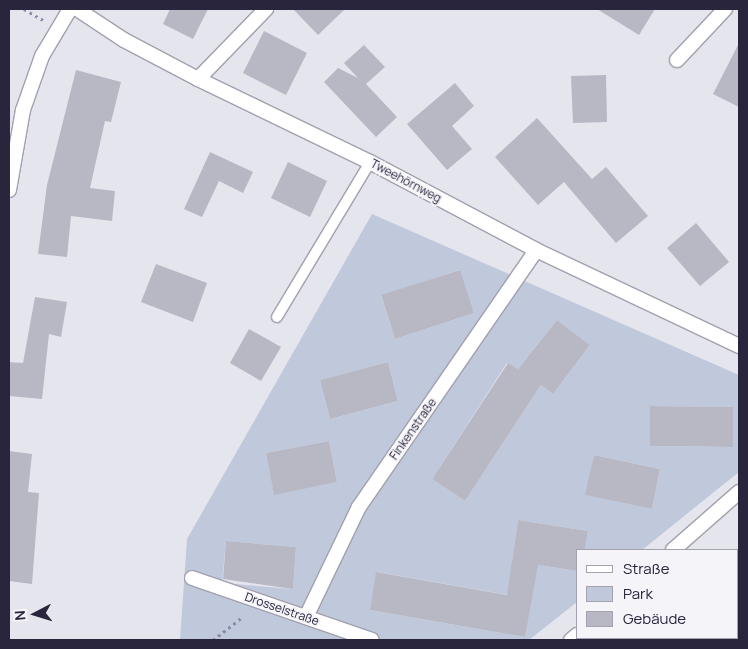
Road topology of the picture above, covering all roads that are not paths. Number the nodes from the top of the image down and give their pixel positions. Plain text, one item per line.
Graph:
1 (70, 9) edge
2 (77, 9) edge
3 (266, 9) edge
4 (725, 9) edge
5 (676, 60) dead end
6 (198, 79) junction
7 (370, 162) junction
8 (9, 190) edge
9 (536, 250) junction
10 (277, 318) dead end
11 (739, 346) edge
12 (739, 492) edge
13 (674, 549) edge
14 (192, 578) dead end
15 (306, 617) junction
16 (372, 640) edge

1 - 8 street
2 - 6 street, Tweehörnweg
3 - 6 street
4 - 5 street
6 - 7 street, Tweehörnweg
7 - 9 street, Tweehörnweg
7 - 10 lane
9 - 11 street, Tweehörnweg
9 - 15 street, Finkenstraße
12 - 13 street
14 - 15 street, Drosselstraße
15 - 16 street, Drosselstraße

